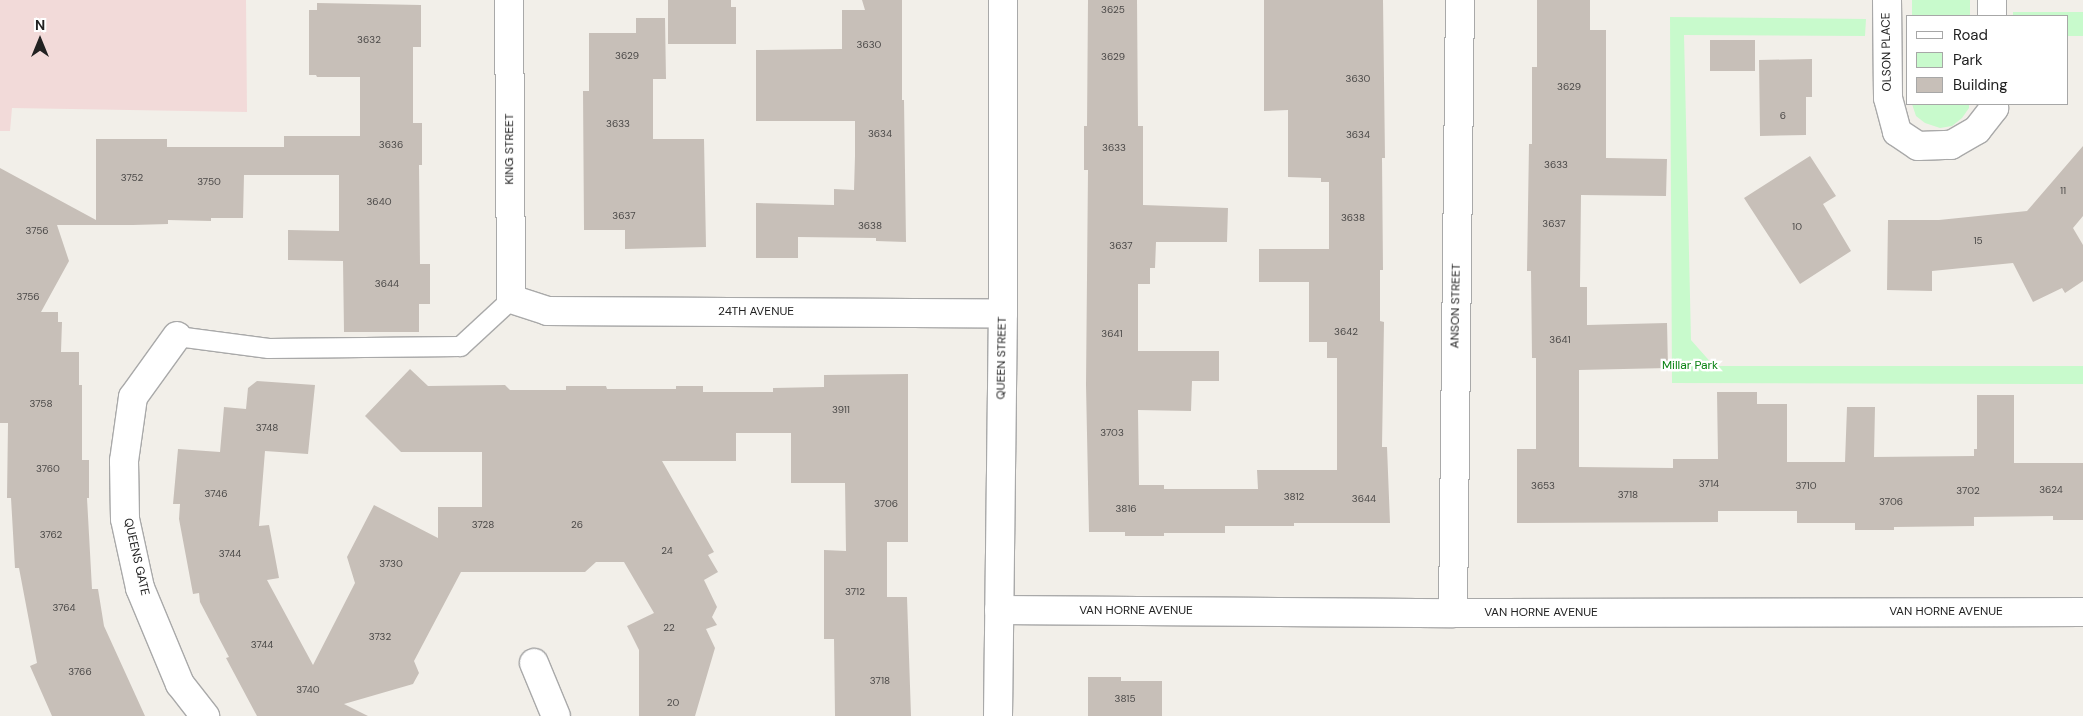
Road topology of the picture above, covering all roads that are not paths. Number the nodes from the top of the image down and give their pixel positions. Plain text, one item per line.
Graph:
1 (509, 0) edge
2 (1004, 0) edge
3 (1460, 0) edge
4 (1886, 0) edge
5 (1992, 0) edge
6 (1992, 15) edge
7 (1994, 105) edge
8 (511, 299) junction
9 (1003, 313) junction
10 (177, 336) joint
11 (998, 610) junction
12 (2083, 612) edge
13 (1453, 613) junction
14 (534, 663) dead end
15 (205, 716) edge
16 (556, 716) edge
17 (998, 716) edge

1 - 8 street, KING STREET
2 - 9 street, QUEEN STREET
3 - 13 street, ANSON STREET
4 - 7 street, OLSON PLACE
5 - 6 street
8 - 9 street, 24TH AVENUE
8 - 10 lane
9 - 11 street, QUEEN STREET
10 - 15 street, QUEENS GATE
11 - 13 street, VAN HORNE AVENUE
11 - 17 street, QUEEN STREET
12 - 13 street, VAN HORNE AVENUE
14 - 16 street

